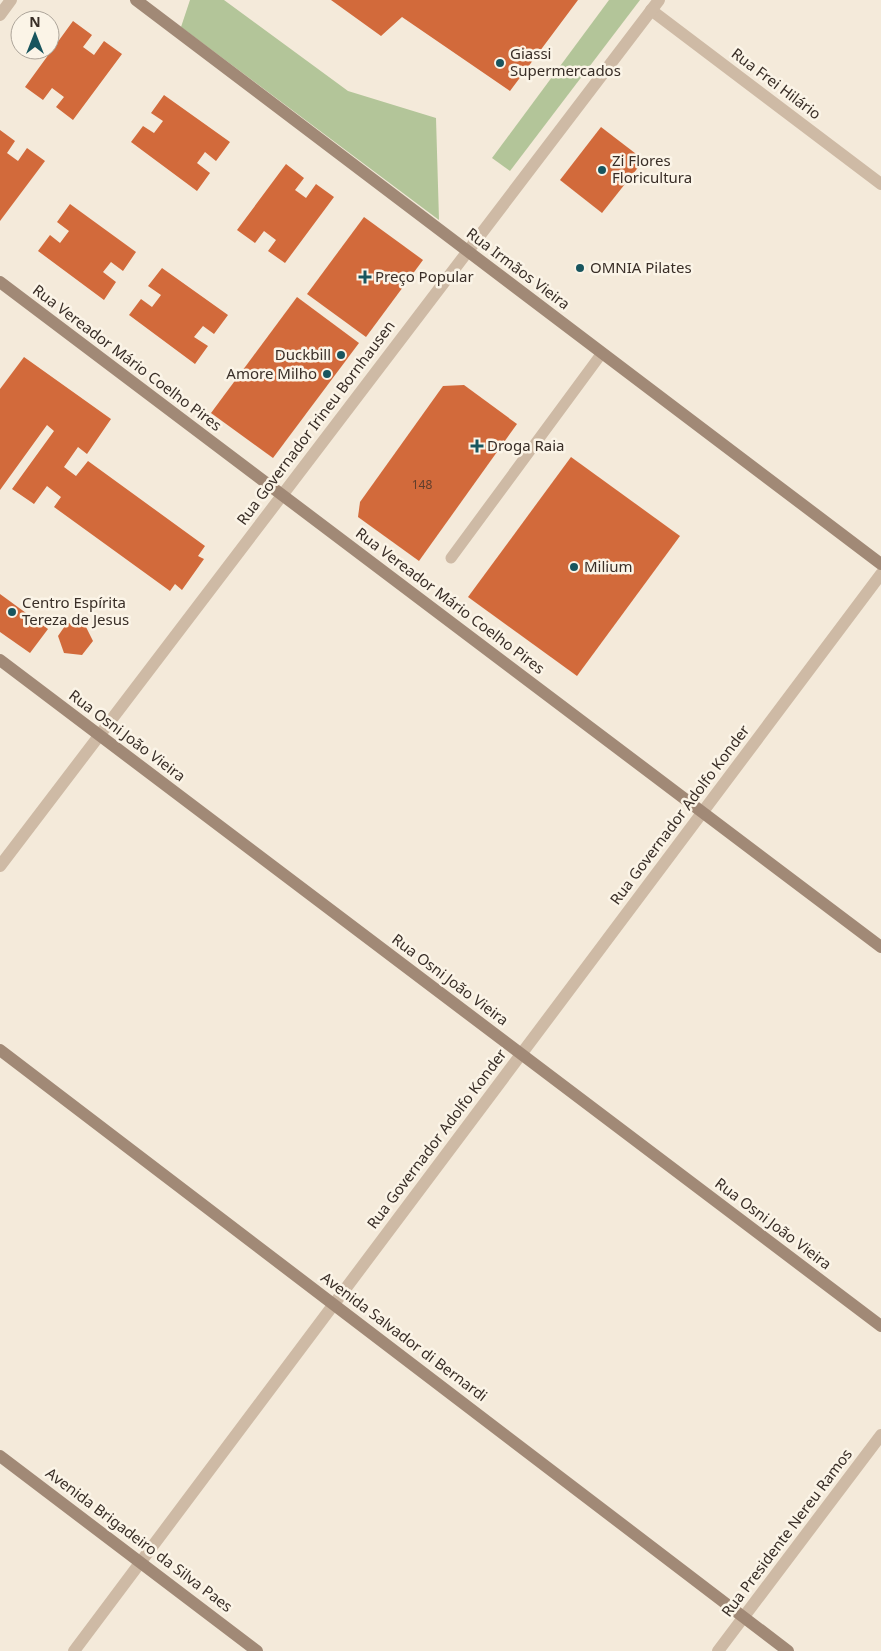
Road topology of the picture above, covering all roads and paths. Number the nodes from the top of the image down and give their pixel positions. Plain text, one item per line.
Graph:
1 (11, 0) edge
2 (136, 0) edge
3 (655, 5) edge
4 (0, 15) edge
5 (881, 184) edge
6 (468, 251) junction
7 (0, 282) edge
8 (602, 353) junction
9 (282, 495) junction
10 (451, 558) dead end
11 (881, 564) edge
12 (881, 574) edge
13 (0, 660) edge
14 (99, 735) junction
15 (703, 812) junction
16 (0, 866) edge
17 (881, 947) edge
18 (0, 1050) edge
19 (521, 1054) junction
20 (334, 1304) junction
21 (881, 1326) edge
22 (881, 1435) edge
23 (0, 1456) edge
24 (140, 1563) junction
25 (744, 1617) junction
26 (74, 1651) edge
27 (257, 1651) edge
28 (718, 1651) edge
29 (788, 1651) edge

1 - 4 street
2 - 6 street, Rua Irmãos Vieira
3 - 5 street, Rua Frei Hilário
3 - 6 street, Rua Governador Irineu Bornhausen
6 - 8 street, Rua Irmãos Vieira
6 - 9 street, Rua Governador Irineu Bornhausen
7 - 9 street, Rua Vereador Mário Coelho Pires
8 - 10 lane
8 - 11 street, Rua Irmãos Vieira
9 - 14 street, Rua Governador Irineu Bornhausen
9 - 15 street, Rua Vereador Mário Coelho Pires
12 - 15 street, Rua Governador Adolfo Konder
13 - 14 street, Rua Osni João Vieira
14 - 16 street, Rua Governador Irineu Bornhausen
14 - 19 street, Rua Osni João Vieira
15 - 17 street, Rua Vereador Mário Coelho Pires
15 - 19 street, Rua Governador Adolfo Konder
18 - 20 street, Avenida Salvador di Bernardi
19 - 20 street, Rua Governador Adolfo Konder
19 - 21 street, Rua Osni João Vieira
20 - 24 street, Rua Governador Adolfo Konder
20 - 25 street, Avenida Salvador di Bernardi
22 - 25 street, Rua Presidente Nereu Ramos
23 - 24 street, Avenida Brigadeiro da Silva Paes
24 - 26 street, Rua Governador Adolfo Konder
24 - 27 street, Avenida Brigadeiro da Silva Paes
25 - 28 street, Rua Presidente Nereu Ramos
25 - 29 street, Avenida Salvador di Bernardi

